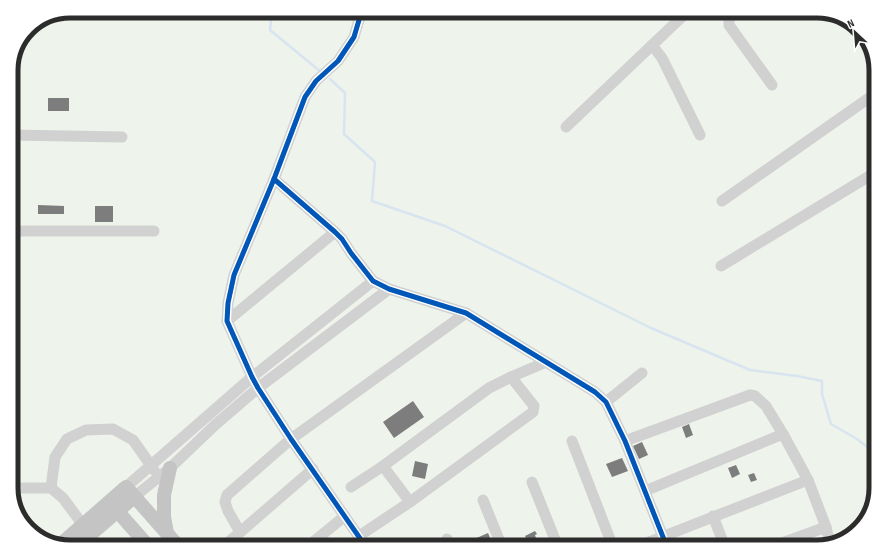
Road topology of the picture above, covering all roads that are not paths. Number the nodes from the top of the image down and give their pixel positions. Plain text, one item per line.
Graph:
1 (359, 18) edge
2 (681, 18) edge
3 (729, 18) edge
4 (652, 45) junction
5 (772, 85) dead end
6 (869, 98) edge
7 (566, 127) dead end
8 (700, 134) dead end
9 (18, 136) edge
10 (122, 137) dead end
11 (869, 176) edge
12 (274, 179) junction
13 (722, 201) dead end
14 (18, 231) edge
15 (154, 231) dead end
16 (335, 232) junction
17 (720, 266) dead end
18 (373, 281) junction
19 (389, 289) junction
20 (466, 313) junction
21 (227, 321) junction
22 (546, 362) junction
23 (642, 373) dead end
24 (252, 377) junction
25 (511, 377) junction
26 (258, 388) junction
27 (606, 402) junction
28 (783, 434) junction
29 (291, 439) junction
30 (572, 441) dead end
31 (625, 441) junction
32 (151, 464) junction
33 (383, 466) junction
34 (170, 468) junction
35 (313, 469) junction
36 (158, 477) junction
37 (808, 480) junction
38 (532, 482) dead end
39 (351, 487) dead end
40 (18, 488) edge
41 (51, 488) junction
42 (645, 491) junction
43 (130, 492) junction
44 (483, 500) dead end
45 (410, 502) junction
46 (113, 507) junction
47 (345, 516) junction
48 (713, 516) junction
49 (83, 525) junction
50 (826, 527) junction
51 (240, 532) junction
52 (167, 534) junction
53 (359, 536) junction
54 (663, 536) junction
55 (829, 538) edge
56 (66, 540) edge
57 (82, 540) edge
58 (143, 540) edge
59 (173, 540) edge
60 (231, 540) edge
61 (316, 540) edge
62 (362, 540) edge
63 (499, 540) edge
64 (555, 540) edge
65 (610, 540) edge
66 (653, 540) edge
67 (664, 540) edge
68 (722, 540) edge
69 (790, 540) edge

1 - 12 street
2 - 4 street
3 - 5 street
4 - 7 street
4 - 8 street
6 - 13 street
9 - 10 street
11 - 17 street
12 - 16 street
12 - 21 street
14 - 15 street
16 - 18 street
16 - 21 street
18 - 19 street
18 - 24 street
19 - 20 street
19 - 26 street
20 - 22 street
20 - 29 street
21 - 24 street
22 - 25 street
22 - 27 street
23 - 27 street
24 - 26 street
24 - 32 street
25 - 33 street
25 - 45 street
26 - 29 street
26 - 34 street
27 - 31 street
28 - 31 street
28 - 37 street
28 - 42 street
29 - 35 street
29 - 51 street
30 - 65 street
31 - 42 street
32 - 36 street
32 - 41 street
32 - 43 street
33 - 39 street
33 - 45 street
34 - 36 street
34 - 52 main road
35 - 47 street
35 - 51 street
36 - 43 street
37 - 48 street
37 - 50 street
38 - 64 street
40 - 41 street
41 - 49 street
42 - 54 street
43 - 46 main road
43 - 52 main road
44 - 63 street
45 - 53 street
46 - 49 main road
46 - 57 main road
46 - 58 main road
47 - 53 street
47 - 61 street
48 - 54 street
48 - 68 street
49 - 56 main road
50 - 55 street
50 - 69 street
51 - 60 street
52 - 59 main road
53 - 62 street
54 - 66 street
54 - 67 street

